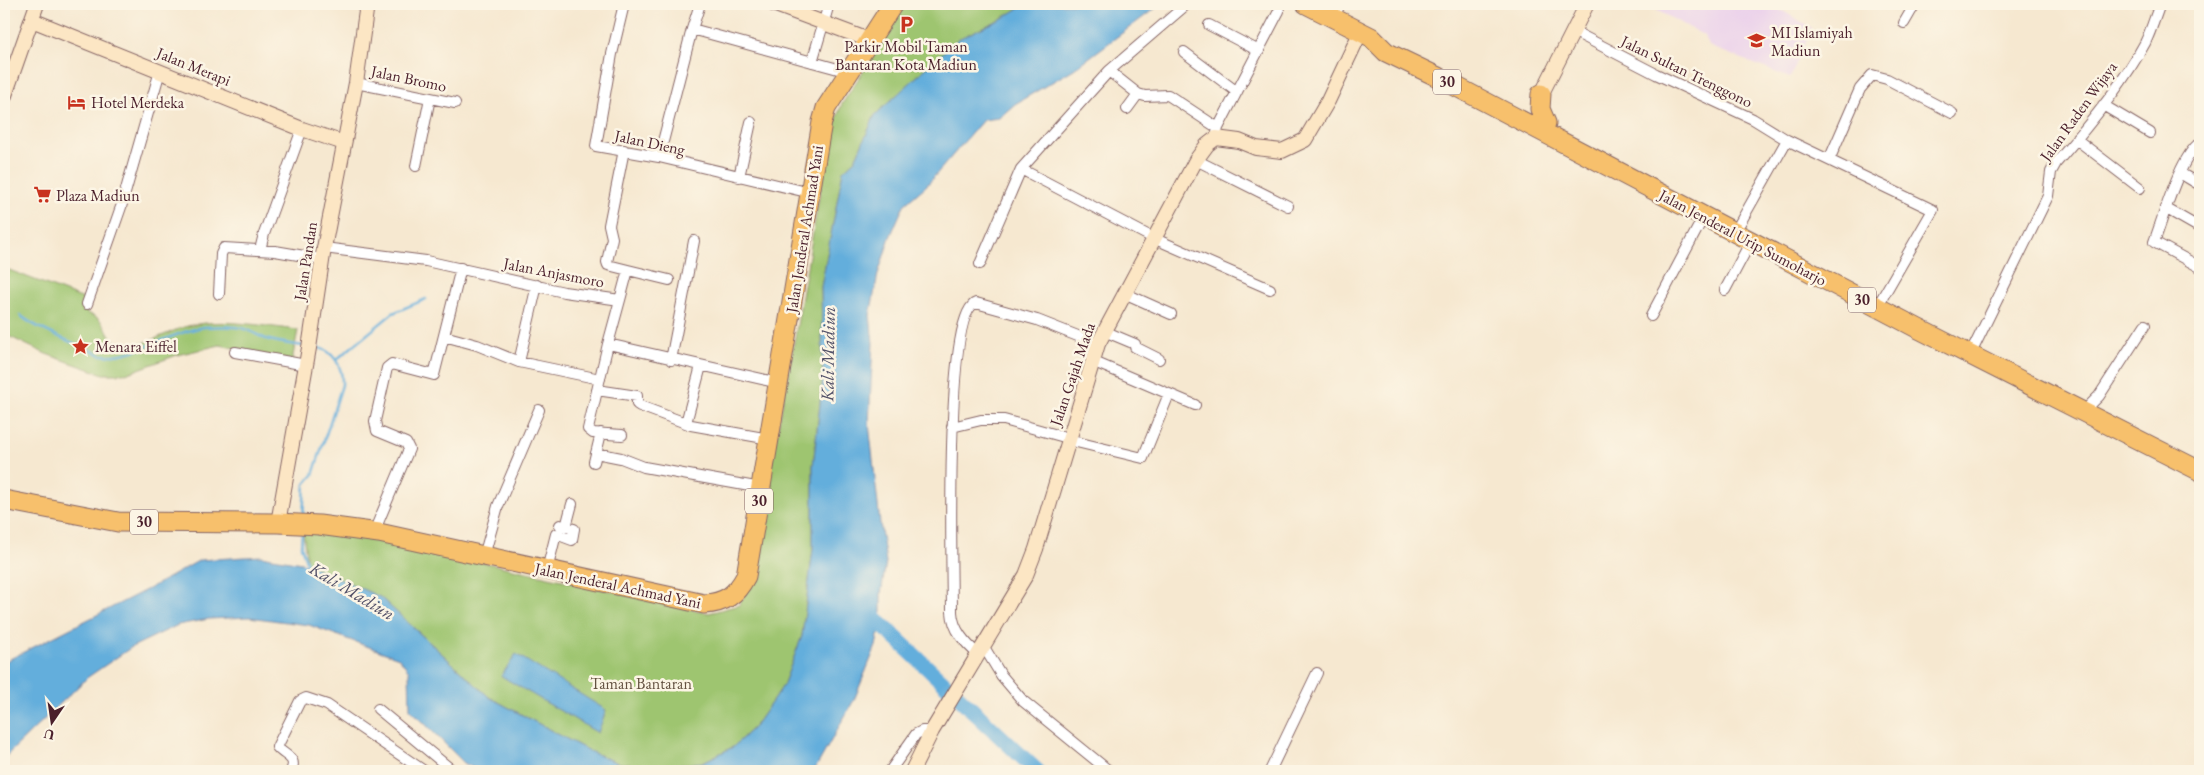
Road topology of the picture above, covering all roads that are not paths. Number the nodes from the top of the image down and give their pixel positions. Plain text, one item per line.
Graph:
1 (37, 4) edge
2 (368, 4) edge
3 (624, 4) edge
4 (700, 4) edge
5 (773, 4) edge
6 (829, 4) edge
7 (893, 4) edge
8 (1187, 4) edge
9 (1587, 4) edge
10 (1915, 4) edge
11 (2160, 4) edge
12 (1312, 5) edge
13 (1280, 11) dead end
14 (1337, 11) edge
15 (32, 20) junction
16 (824, 22) junction
17 (1904, 22) dead end
18 (1209, 25) dead end
19 (692, 29) junction
20 (1573, 31) junction
21 (1366, 34) junction
22 (869, 40) junction
23 (1258, 51) junction
24 (1184, 52) dead end
25 (812, 62) junction
26 (160, 71) junction
27 (1109, 71) junction
28 (849, 72) junction
29 (356, 82) junction
30 (1237, 92) junction
31 (1138, 94) junction
32 (1541, 94) joint
33 (4, 98) edge
34 (430, 98) junction
35 (455, 103) dead end
36 (2103, 104) junction
37 (1127, 110) dead end
38 (1952, 113) dead end
39 (1535, 121) junction
40 (751, 122) dead end
41 (302, 129) junction
42 (1217, 133) junction
43 (2150, 133) dead end
44 (2076, 139) junction
45 (1787, 140) junction
46 (344, 142) junction
47 (2200, 143) edge
48 (624, 150) junction
49 (659, 158) junction
50 (1196, 160) junction
51 (1829, 160) junction
52 (416, 166) dead end
53 (1022, 169) junction
54 (2180, 173) junction
55 (739, 177) junction
56 (2200, 185) edge
57 (2140, 188) dead end
58 (811, 193) junction
59 (1288, 206) dead end
60 (2164, 208) junction
61 (1704, 216) junction
62 (1740, 223) junction
63 (2200, 228) edge
64 (1153, 238) junction
65 (694, 241) dead end
66 (1751, 241) junction
67 (262, 250) junction
68 (323, 253) junction
69 (980, 264) dead end
70 (461, 268) junction
71 (2200, 268) edge
72 (628, 270) junction
73 (669, 280) dead end
74 (537, 285) junction
75 (1270, 289) dead end
76 (1725, 290) dead end
77 (1124, 293) junction
78 (219, 294) dead end
79 (620, 300) junction
80 (1881, 300) junction
81 (87, 304) dead end
82 (1171, 314) dead end
83 (1651, 316) dead end
84 (2145, 325) dead end
85 (1104, 331) junction
86 (444, 336) junction
87 (608, 344) junction
88 (1098, 344) junction
89 (1974, 347) junction
90 (234, 352) dead end
91 (1158, 358) dead end
92 (671, 360) junction
93 (1092, 361) junction
94 (519, 362) junction
95 (306, 365) junction
96 (701, 366) junction
97 (600, 379) junction
98 (779, 383) junction
99 (597, 390) junction
100 (1169, 394) junction
101 (1195, 405) dead end
102 (2090, 405) junction
103 (539, 410) dead end
104 (686, 423) junction
105 (952, 427) junction
106 (600, 433) junction
107 (622, 436) dead end
108 (770, 439) junction
109 (1068, 439) junction
110 (2200, 462) edge
111 (2200, 471) edge
112 (761, 488) junction
113 (4, 500) edge
114 (572, 504) dead end
115 (282, 524) junction
116 (374, 532) junction
117 (484, 556) junction
118 (547, 570) junction
119 (982, 651) junction
120 (1316, 673) dead end
121 (378, 709) dead end
122 (933, 730) junction
123 (291, 771) edge
124 (424, 771) edge
125 (453, 771) edge
126 (890, 771) edge
127 (912, 771) edge
128 (1109, 771) edge
129 (1270, 771) edge

1 - 15 street
2 - 29 street, Jalan Pandan
3 - 48 street, Jalan Dieng
4 - 19 street
5 - 16 street
6 - 16 street
7 - 22 highway, Jalan Jenderal Achmad Yani / 30
8 - 27 street
9 - 20 street
10 - 17 street
11 - 36 street, Jalan Raden Wijaya
12 - 14 highway, Jalan Jenderal Urip Sumoharjo / 30
13 - 23 street
14 - 21 highway, Jalan Jenderal Urip Sumoharjo / 30
15 - 26 street, Jalan Merapi
15 - 33 street
16 - 22 street
16 - 25 street
18 - 23 street
19 - 25 street
19 - 49 street
20 - 32 street
20 - 45 street, Jalan Sultan Trenggono
21 - 39 highway, Jalan Jenderal Urip Sumoharjo / 30
21 - 42 street
22 - 28 highway, Jalan Jenderal Achmad Yani / 30
23 - 30 street
24 - 30 street
25 - 28 street
26 - 41 street, Jalan Merapi
26 - 81 street
27 - 31 street
27 - 53 street
28 - 58 highway, Jalan Jenderal Achmad Yani / 30
29 - 34 street, Jalan Bromo
29 - 46 street, Jalan Pandan
30 - 42 street
31 - 37 street
31 - 42 street
32 - 39 highway
34 - 35 street, Jalan Bromo
34 - 52 street
36 - 43 street
36 - 44 street, Jalan Raden Wijaya
38 - 51 street
39 - 61 highway, Jalan Jenderal Urip Sumoharjo / 30
39 - 62 highway, Jalan Jenderal Urip Sumoharjo / 30
40 - 55 street
41 - 46 street, Jalan Merapi
41 - 67 street
42 - 50 street, Jalan Gajah Mada
44 - 57 street
44 - 89 street, Jalan Raden Wijaya
45 - 51 street, Jalan Sultan Trenggono
45 - 62 street
46 - 68 street, Jalan Pandan
47 - 54 street
48 - 49 street, Jalan Dieng
48 - 72 street
49 - 55 street, Jalan Dieng
50 - 59 street
50 - 64 street, Jalan Gajah Mada
51 - 80 street, Jalan Sultan Trenggono
53 - 64 street
53 - 69 street
54 - 56 street
54 - 60 street
55 - 58 street, Jalan Dieng
58 - 98 highway, Jalan Jenderal Achmad Yani / 30
60 - 63 street
60 - 71 street
61 - 66 highway, Jalan Jenderal Urip Sumoharjo / 30
61 - 83 street
62 - 80 highway, Jalan Jenderal Urip Sumoharjo / 30
64 - 75 street
64 - 77 street, Jalan Gajah Mada
65 - 92 street
66 - 76 street
66 - 111 highway, Jalan Jenderal Urip Sumoharjo / 30
67 - 68 street, Jalan Anjasmoro
67 - 78 street, Jalan Anjasmoro
68 - 70 street, Jalan Anjasmoro
68 - 95 street, Jalan Pandan
70 - 74 street, Jalan Anjasmoro
70 - 86 street
72 - 73 street
72 - 79 street
74 - 79 street, Jalan Anjasmoro
74 - 94 street
77 - 82 street
77 - 85 street, Jalan Gajah Mada
79 - 87 street, Jalan Anjasmoro
80 - 89 highway, Jalan Jenderal Urip Sumoharjo / 30
84 - 102 street
85 - 88 street, Jalan Gajah Mada
85 - 91 street
86 - 94 street
86 - 116 street
87 - 92 street
87 - 97 street, Jalan Anjasmoro
88 - 93 street, Jalan Gajah Mada
88 - 105 street
89 - 102 highway, Jalan Jenderal Urip Sumoharjo / 30
90 - 95 street
92 - 96 street
93 - 100 street
93 - 109 street, Jalan Gajah Mada
94 - 97 street
95 - 115 street, Jalan Pandan
96 - 98 street
96 - 104 street
97 - 99 street, Jalan Anjasmoro
98 - 108 highway, Jalan Jenderal Achmad Yani / 30
99 - 104 street
99 - 106 street, Jalan Anjasmoro
100 - 101 street
100 - 109 street
102 - 110 highway, Jalan Jenderal Urip Sumoharjo / 30
103 - 117 street
104 - 108 street
105 - 109 street
105 - 119 street
106 - 107 street
106 - 112 street
108 - 112 highway, Jalan Jenderal Achmad Yani / 30
109 - 119 street, Jalan Gajah Mada
112 - 118 highway, Jalan Jenderal Achmad Yani / 30
113 - 115 highway, Jalan Jenderal Achmad Yani / 30
114 - 118 street
115 - 116 highway, Jalan Jenderal Achmad Yani / 30
116 - 117 highway, Jalan Jenderal Achmad Yani / 30
117 - 118 highway, Jalan Jenderal Achmad Yani / 30
119 - 122 street, Jalan Gajah Mada
119 - 128 street
120 - 129 street
121 - 125 street
122 - 126 street
122 - 127 street, Jalan Gajah Mada
123 - 124 street

